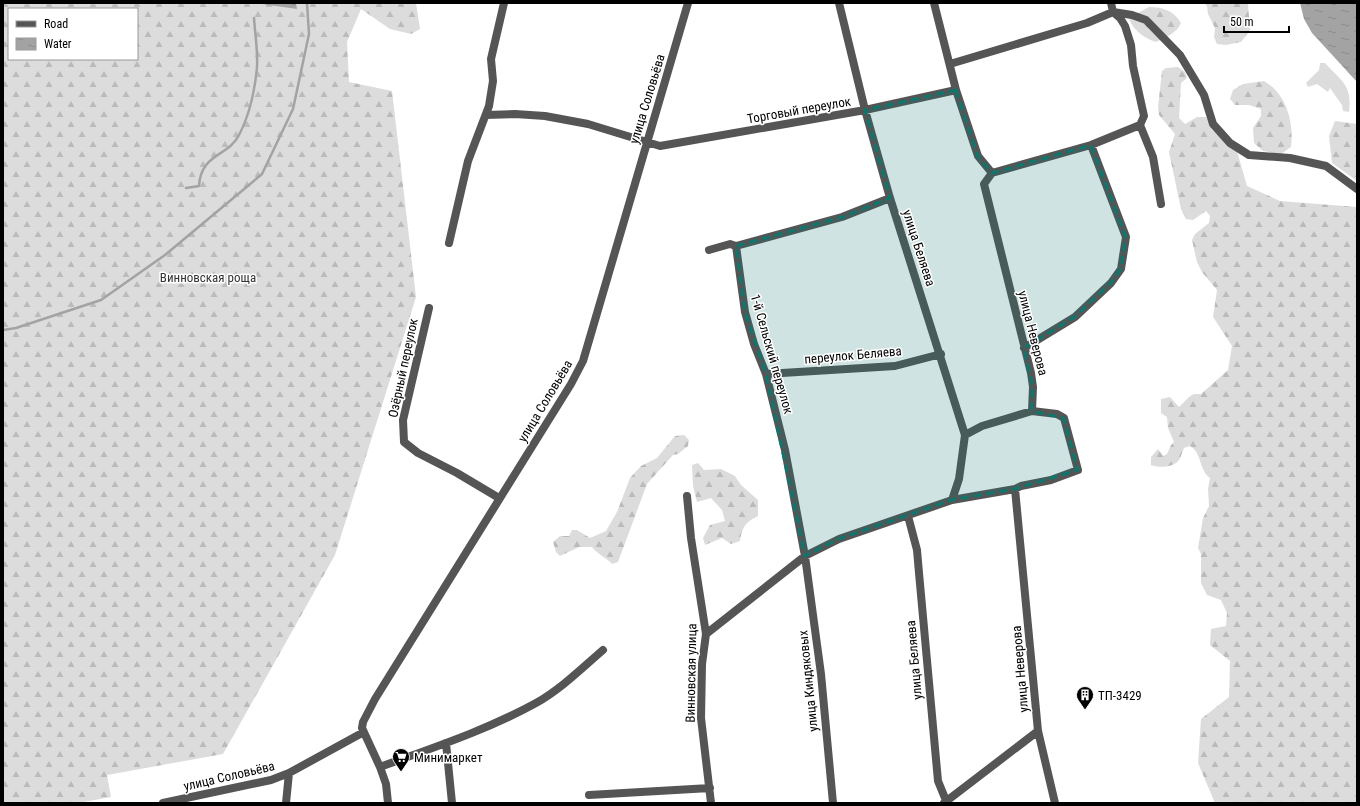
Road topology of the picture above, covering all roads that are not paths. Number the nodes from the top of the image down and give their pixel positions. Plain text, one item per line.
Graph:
1 (504, 3) edge
2 (688, 3) edge
3 (839, 3) edge
4 (934, 3) edge
5 (1112, 3) edge
6 (1113, 12) junction
7 (950, 64) junction
8 (956, 90) junction
9 (865, 110) junction
10 (486, 115) junction
11 (1140, 125) junction
12 (646, 142) junction
13 (1091, 145) junction
14 (992, 172) junction
15 (1357, 189) edge
16 (890, 198) junction
17 (1161, 204) dead end
18 (449, 243) dead end
19 (736, 246) junction
20 (709, 250) dead end
21 (429, 308) dead end
22 (1024, 348) junction
23 (940, 354) junction
24 (766, 374) junction
25 (1032, 411) junction
26 (965, 435) junction
27 (1015, 490) junction
28 (687, 496) dead end
29 (498, 498) junction
30 (952, 500) junction
31 (908, 516) junction
32 (805, 556) junction
33 (706, 634) junction
34 (603, 650) dead end
35 (1038, 731) junction
36 (362, 733) junction
37 (446, 743) junction
38 (380, 767) junction
39 (289, 773) junction
40 (710, 788) junction
41 (589, 795) dead end
42 (946, 802) edge
43 (163, 803) edge
44 (286, 803) edge
45 (388, 803) edge
46 (452, 803) edge
47 (711, 803) edge
48 (833, 803) edge
49 (1055, 803) edge

1 - 10 street
2 - 12 street, улица Соловьёва
3 - 9 street, улица Беляева
4 - 7 street
5 - 6 street
6 - 7 street
6 - 11 street
6 - 15 street
7 - 8 street
8 - 9 street, Торговый переулок
8 - 14 street
9 - 12 street, Торговый переулок
9 - 16 street, улица Беляева
10 - 12 street
10 - 18 street
11 - 13 street
11 - 17 street
12 - 29 street, улица Соловьёва
13 - 14 street
13 - 22 street
14 - 22 street, улица Неверова
16 - 19 street
16 - 23 street, улица Беляева
19 - 20 street
19 - 24 street, 1-й Сельский переулок
21 - 29 street, Озёрный переулок
22 - 25 street, улица Неверова
23 - 24 street, переулок Беляева
23 - 26 street, улица Беляева
24 - 32 street, 1-й Сельский переулок
25 - 26 street
25 - 27 street
26 - 30 street, улица Беляева
27 - 30 street
27 - 35 street, улица Неверова
28 - 33 street, Винновская улица
29 - 36 street, улица Соловьёва
30 - 31 street
31 - 32 street
31 - 42 street, улица Беляева
32 - 33 street
32 - 48 street, улица Киндяковых
33 - 40 street, Винновская улица
34 - 37 street
35 - 42 street
35 - 49 street, улица Неверова
36 - 38 street
36 - 39 street, улица Соловьёва
37 - 38 street
37 - 46 street
38 - 45 street
39 - 43 street, улица Соловьёва
39 - 44 street
40 - 41 street
40 - 47 street, Винновская улица

